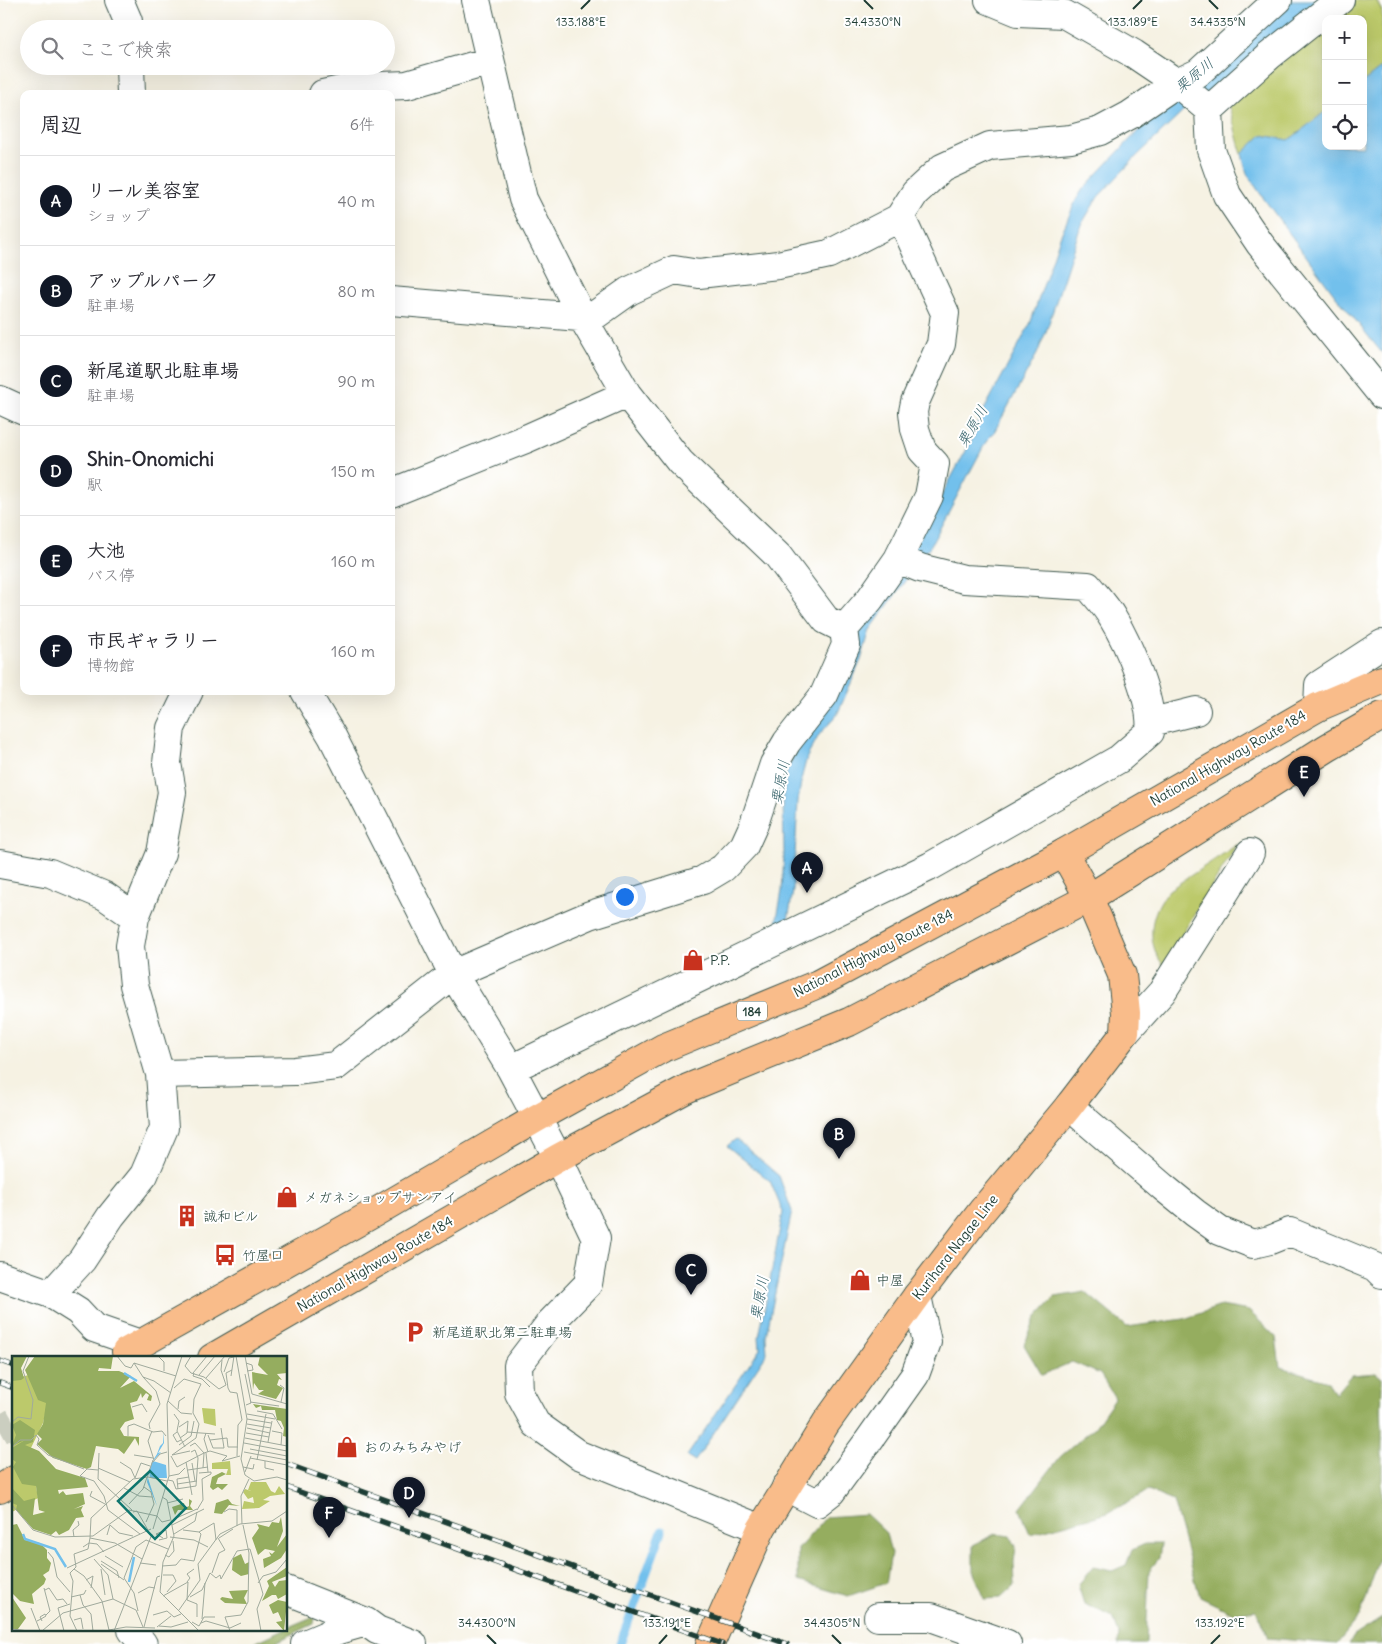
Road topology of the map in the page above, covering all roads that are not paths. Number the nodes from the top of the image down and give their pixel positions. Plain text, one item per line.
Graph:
1 (119, 0) edge
2 (476, 0) edge
3 (989, 0) edge
4 (1278, 0) edge
5 (1340, 0) edge
6 (1065, 7) edge
7 (128, 20) edge
8 (490, 61) junction
9 (130, 75) edge
10 (1178, 84) junction
11 (131, 90) edge
12 (341, 90) edge
13 (1206, 107) junction
14 (899, 218) junction
15 (395, 302) edge
16 (582, 317) junction
17 (627, 394) junction
18 (1382, 395) edge
19 (0, 400) edge
20 (20, 409) edge
21 (395, 491) edge
22 (907, 563) junction
23 (844, 629) junction
24 (1382, 644) edge
25 (1382, 680) edge
26 (186, 695) edge
27 (307, 695) edge
28 (1318, 707) junction
29 (1196, 711) dead end
30 (1382, 716) edge
31 (1152, 722) junction
32 (1064, 853) junction
33 (1250, 853) dead end
34 (0, 864) edge
35 (1089, 898) junction
36 (135, 917) junction
37 (453, 974) junction
38 (1125, 1033) junction
39 (511, 1069) junction
40 (160, 1074) junction
41 (1069, 1106) junction
42 (537, 1118) junction
43 (558, 1158) junction
44 (1382, 1274) edge
45 (0, 1276) edge
46 (51, 1294) junction
47 (917, 1296) junction
48 (133, 1348) joint
49 (215, 1356) edge
50 (12, 1481) edge
51 (786, 1487) junction
52 (0, 1488) edge
53 (761, 1529) junction
54 (288, 1591) edge
55 (878, 1617) dead end
56 (366, 1622) junction
57 (134, 1632) edge
58 (143, 1644) edge
59 (305, 1644) edge
60 (413, 1644) edge
61 (710, 1644) edge
62 (1007, 1644) edge

1 - 7 street
2 - 8 street
3 - 6 street
4 - 10 street
5 - 13 street
6 - 10 street
8 - 12 street
8 - 16 street
9 - 11 street
10 - 13 street
10 - 14 street
13 - 18 street
14 - 16 street
14 - 22 street
15 - 16 street
16 - 17 street
17 - 21 street
17 - 23 street
19 - 20 street
22 - 23 street
22 - 31 street
23 - 37 street
24 - 28 street
25 - 28 main road, National Highway Route 184 / 184
26 - 36 street
27 - 37 street
28 - 32 main road, National Highway Route 184 / 184
29 - 31 street
30 - 35 main road, National Highway Route 184
31 - 39 street
32 - 35 main road
32 - 42 main road, National Highway Route 184 / 184
33 - 38 street
34 - 36 street
35 - 38 main road
35 - 43 main road, National Highway Route 184
36 - 40 street
37 - 39 street
37 - 40 street
38 - 41 main road, Kurihara Nagae Line
39 - 42 street
40 - 46 street
41 - 44 street
41 - 47 main road, Kurihara Nagae Line
42 - 43 street
42 - 48 main road, National Highway Route 184 / 184
43 - 49 main road, National Highway Route 184
43 - 53 street
45 - 46 street
46 - 48 street
47 - 51 main road, Kurihara Nagae Line
47 - 51 street
50 - 52 main road
51 - 53 main road, Kurihara Nagae Line
53 - 61 main road, Kurihara Nagae Line
54 - 56 street
55 - 62 street
56 - 59 street
56 - 60 street
57 - 58 street

